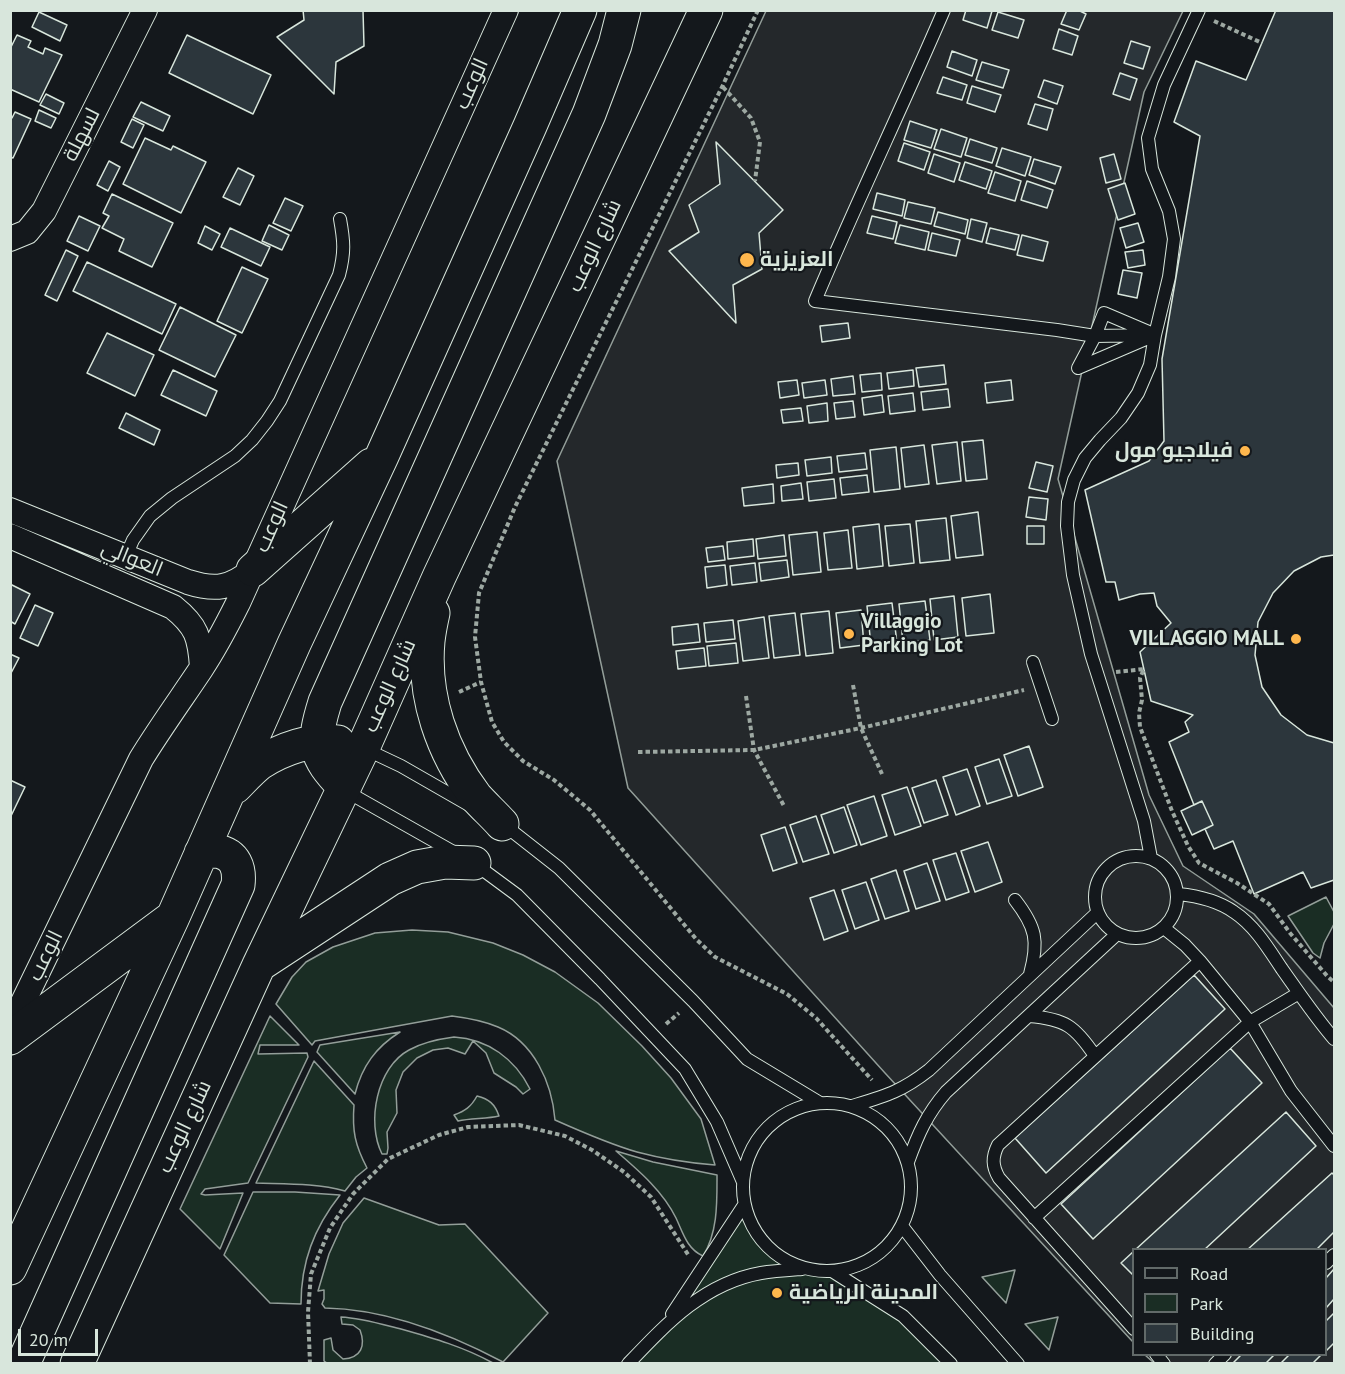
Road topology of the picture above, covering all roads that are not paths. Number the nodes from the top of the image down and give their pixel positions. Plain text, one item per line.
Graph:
1 (506, 10) edge
2 (580, 10) edge
3 (624, 10) edge
4 (706, 10) edge
5 (944, 10) edge
6 (1198, 12) edge
7 (136, 13) edge
8 (492, 22) edge
9 (340, 219) dead end
10 (10, 239) edge
11 (1155, 335) junction
12 (1095, 336) junction
13 (381, 456) junction
14 (10, 510) edge
15 (10, 536) edge
16 (126, 556) junction
17 (253, 570) junction
18 (439, 577) junction
19 (1033, 662) dead end
20 (202, 667) junction
21 (1052, 719) dead end
22 (316, 742) junction
23 (363, 748) junction
24 (344, 787) junction
25 (228, 795) junction
26 (502, 824) junction
27 (201, 853) junction
28 (1151, 858) junction
29 (474, 863) junction
30 (1178, 894) junction
31 (1015, 900) dead end
32 (1098, 912) junction
33 (173, 917) junction
34 (1164, 928) junction
35 (1117, 934) junction
36 (1200, 961) junction
37 (260, 965) junction
38 (1029, 975) junction
39 (1299, 993) junction
40 (1029, 1016) junction
41 (1250, 1022) junction
42 (1328, 1024) edge
43 (10, 1029) edge
44 (10, 1038) edge
45 (1335, 1039) edge
46 (1095, 1056) junction
47 (820, 1103) junction
48 (852, 1106) junction
49 (1335, 1146) edge
50 (908, 1162) junction
51 (743, 1182) junction
52 (744, 1204) junction
53 (1035, 1218) junction
54 (902, 1226) junction
55 (10, 1268) edge
56 (807, 1269) junction
57 (832, 1271) junction
58 (665, 1325) junction
59 (1132, 1327) edge
60 (23, 1364) edge
61 (77, 1364) edge
62 (628, 1364) edge
63 (951, 1364) edge
64 (1018, 1364) edge

1 - 8 street, الوعب
2 - 13 main road
3 - 22 main road
4 - 18 main road, شارع الوعب
5 - 12 lane
6 - 11 lane
7 - 10 street, لسهلة
8 - 17 street, الوعب
9 - 16 lane
11 - 12 lane
11 - 12 lane
11 - 12 lane
11 - 28 lane
13 - 17 main road
13 - 25 main road
14 - 16 street, العوالي
15 - 20 street, العوالي
16 - 17 street, العوالي
17 - 20 street, الوعب
18 - 23 main road, شارع الوعب
18 - 26 main road
19 - 21 lane
20 - 43 street, الوعب
22 - 23 main road
22 - 24 main road
22 - 25 main road
23 - 24 main road, شارع الوعب
23 - 26 lane
24 - 29 lane
24 - 37 main road, شارع الوعب
25 - 27 main road
26 - 47 lane
27 - 33 main road
27 - 60 main road
28 - 30 lane
28 - 32 lane
29 - 37 main road
29 - 51 lane
30 - 34 lane
30 - 39 lane
31 - 38 lane
32 - 35 lane
32 - 38 lane
33 - 44 main road
33 - 55 main road
34 - 35 lane
34 - 36 lane
35 - 40 lane
36 - 41 lane
36 - 46 lane
37 - 61 main road, شارع الوعب
38 - 48 lane
39 - 41 lane
39 - 42 lane
40 - 46 lane
40 - 50 lane
41 - 49 lane
41 - 53 lane
42 - 45 lane
46 - 53 lane
47 - 48 lane
47 - 51 lane
48 - 50 lane
50 - 54 lane
51 - 52 lane
52 - 56 lane
52 - 58 lane
53 - 59 lane
54 - 57 lane
54 - 64 lane
56 - 57 lane
56 - 58 lane
57 - 63 lane
58 - 62 lane

